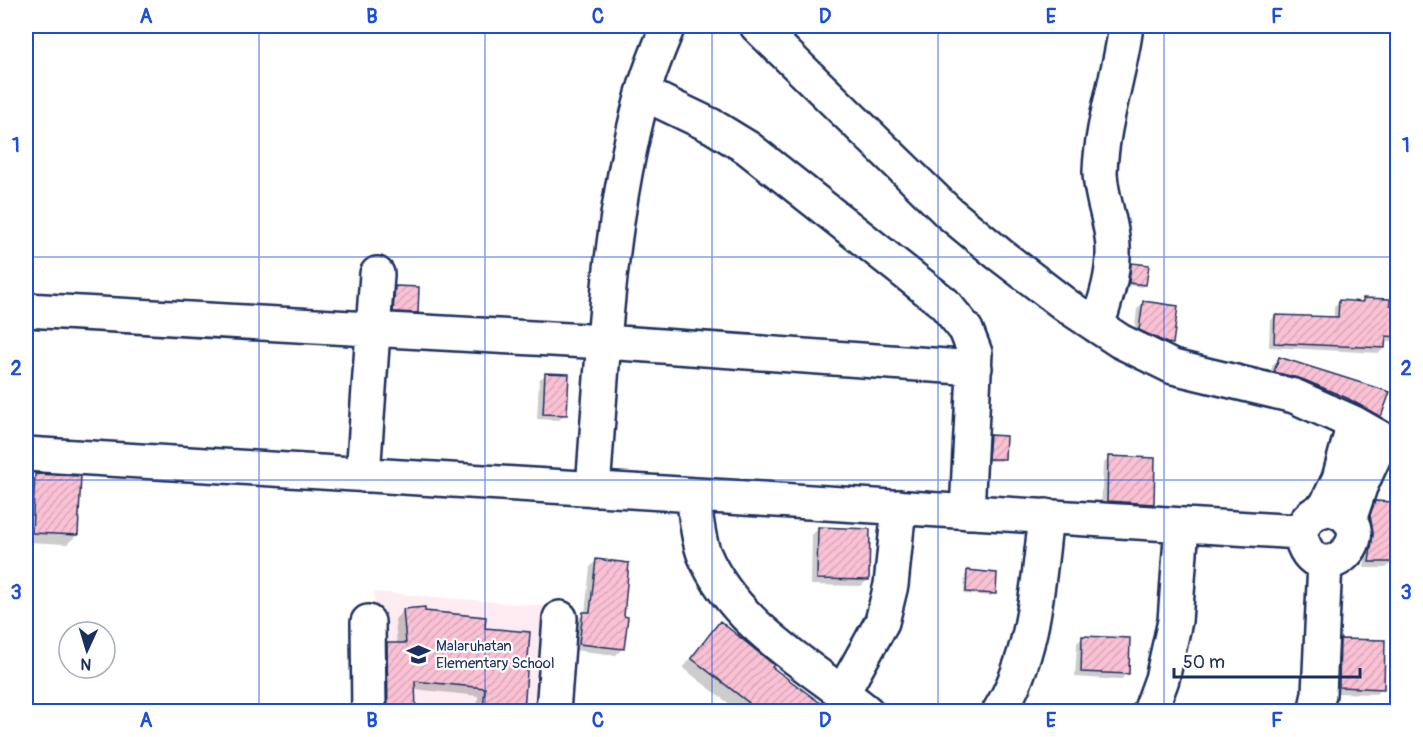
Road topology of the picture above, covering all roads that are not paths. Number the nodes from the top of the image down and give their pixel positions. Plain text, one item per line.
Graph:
1 (668, 26) edge
2 (757, 26) edge
3 (1126, 26) edge
4 (643, 93) junction
5 (377, 274) dead end
6 (26, 310) edge
7 (1097, 326) junction
8 (373, 330) junction
9 (604, 342) junction
10 (975, 368) junction
11 (1354, 423) junction
12 (1390, 444) edge
13 (26, 454) edge
14 (363, 475) junction
15 (593, 489) junction
16 (693, 495) junction
17 (899, 507) junction
18 (967, 512) junction
19 (1336, 515) junction
20 (1046, 516) junction
21 (1182, 525) junction
22 (1300, 532) junction
23 (1325, 562) junction
24 (560, 618) dead end
25 (368, 622) dead end
26 (855, 702) edge
27 (369, 711) edge
28 (553, 711) edge
29 (999, 711) edge
30 (1150, 711) edge
31 (1315, 711) edge

1 - 4 street
2 - 7 street
3 - 7 street
4 - 9 street
4 - 10 street
5 - 8 street
6 - 8 street
7 - 11 street
8 - 9 street
8 - 14 street
9 - 10 street
9 - 15 street
10 - 18 street
11 - 12 street
11 - 19 street
12 - 19 street
13 - 14 street
14 - 15 street
15 - 16 street
16 - 17 street
16 - 26 street
17 - 18 street
17 - 26 street
18 - 20 street
19 - 22 street
19 - 23 street
20 - 21 street
20 - 29 street
21 - 22 street
21 - 30 street
22 - 23 street
23 - 31 street
24 - 28 street
25 - 27 street

